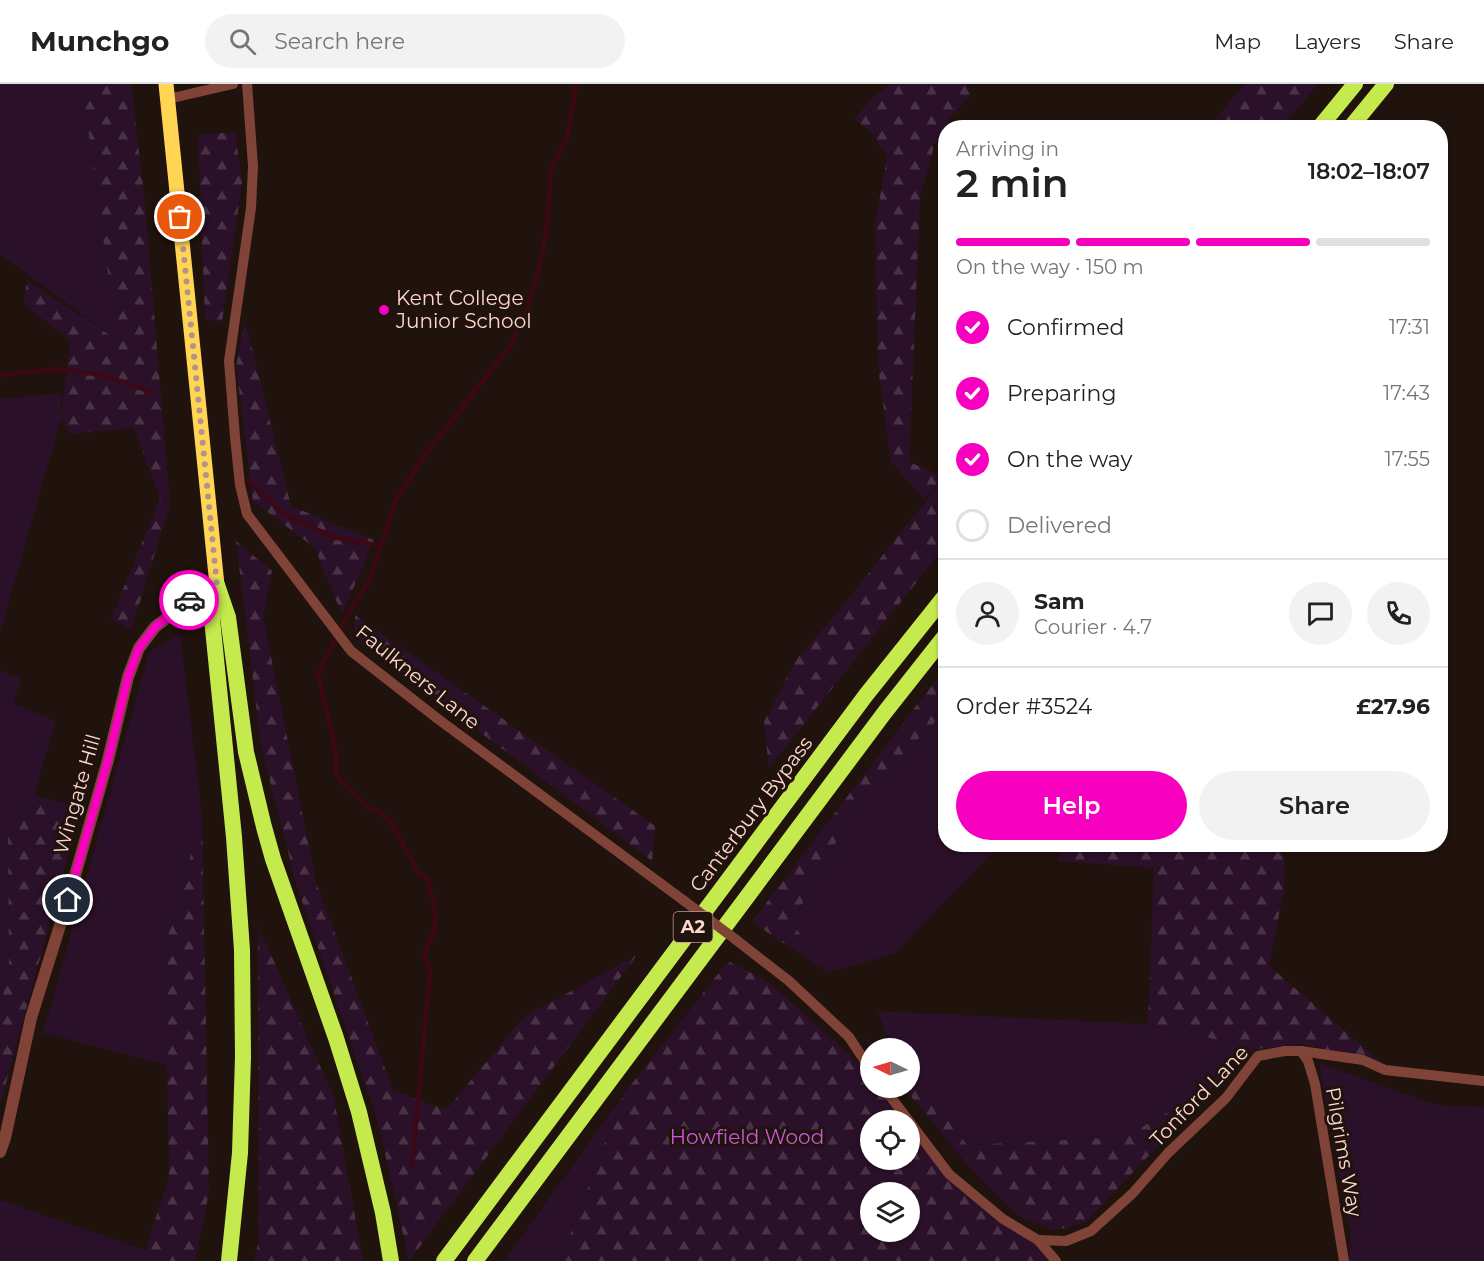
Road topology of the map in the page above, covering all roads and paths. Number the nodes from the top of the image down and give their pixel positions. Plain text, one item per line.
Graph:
1 (233, 84) edge
2 (247, 84) edge
3 (1355, 84) edge
4 (1386, 84) edge
5 (167, 92) edge
6 (1326, 120) edge
7 (1357, 120) edge
8 (217, 585) junction
9 (938, 605) edge
10 (938, 645) edge
11 (1301, 1051) junction
12 (860, 1054) edge
13 (1484, 1081) edge
14 (892, 1098) edge
15 (0, 1152) edge
16 (1038, 1240) junction
17 (229, 1261) edge
18 (391, 1261) edge
19 (444, 1261) edge
20 (475, 1261) edge
21 (1056, 1261) edge
22 (1344, 1261) edge

1 - 5 street
2 - 12 street, Faulkners Lane, bridge
3 - 6 highway
4 - 7 highway
5 - 8 main road
8 - 15 street, Wingate Hill
8 - 17 highway
8 - 18 highway
9 - 19 highway, Canterbury Bypass / A2
10 - 20 highway, A2
11 - 13 street, Tonford Lane
11 - 16 street, Tonford Lane
11 - 22 street, Pilgrims Way
14 - 16 street
16 - 21 street

